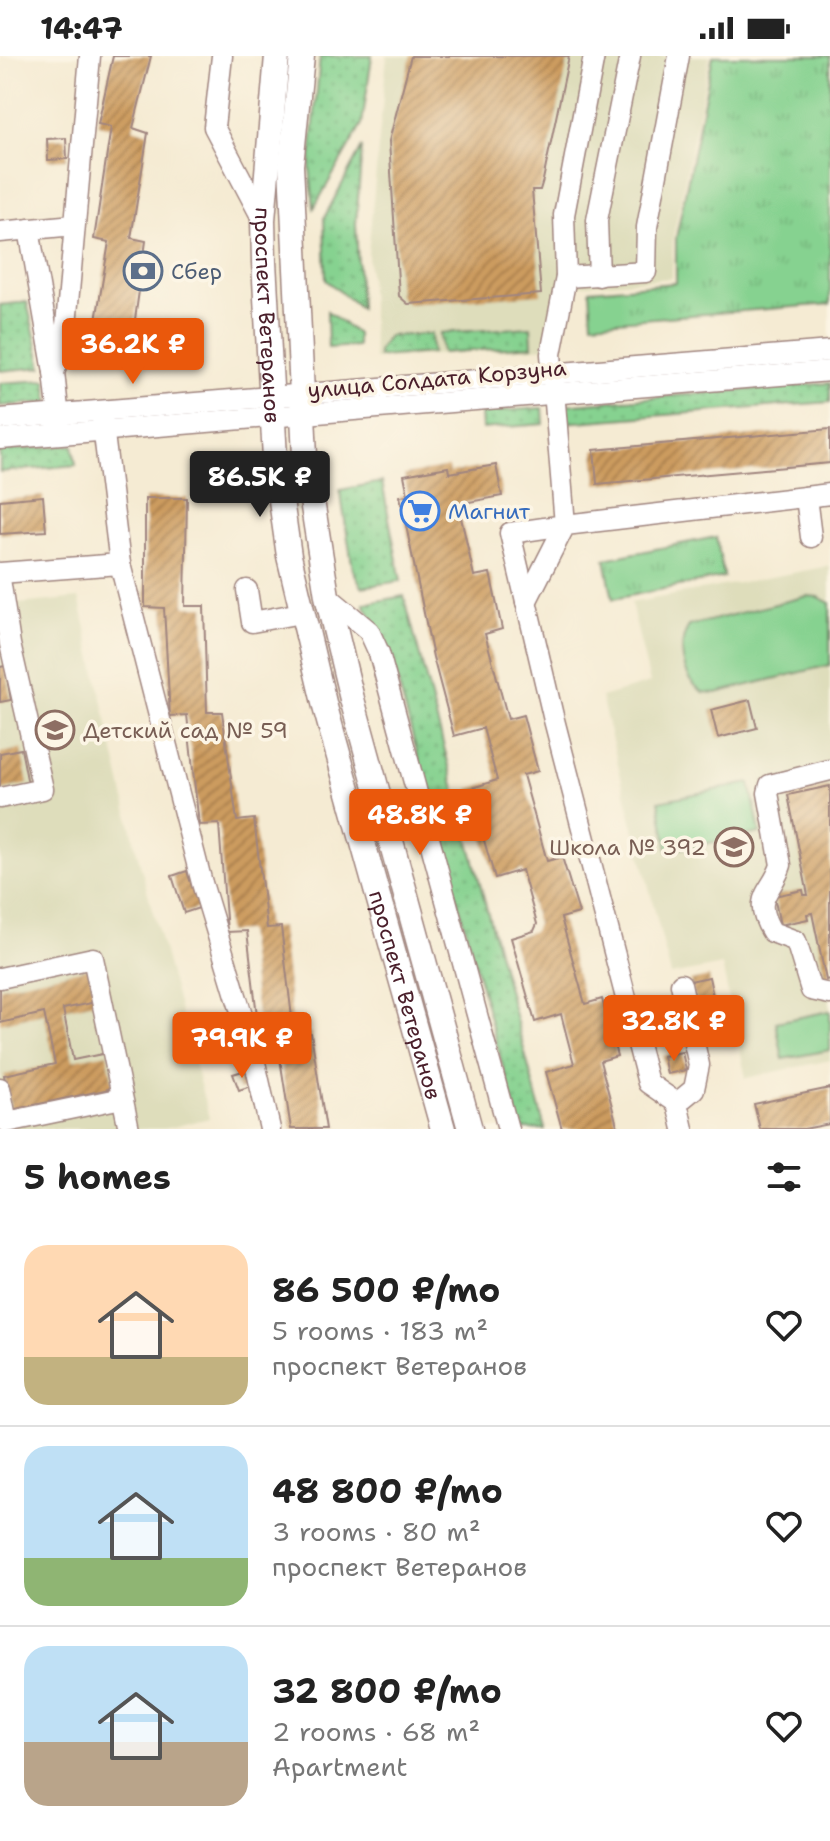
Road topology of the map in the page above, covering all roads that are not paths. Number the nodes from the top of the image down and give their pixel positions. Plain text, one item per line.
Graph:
1 (90, 56) edge
2 (222, 56) edge
3 (277, 56) edge
4 (302, 56) edge
5 (594, 56) edge
6 (630, 56) edge
7 (679, 56) edge
8 (263, 220) junction
9 (74, 225) junction
10 (29, 229) junction
11 (0, 232) edge
12 (599, 276) junction
13 (566, 277) junction
14 (830, 351) edge
15 (830, 371) edge
16 (54, 372) junction
17 (552, 384) junction
18 (301, 405) junction
19 (270, 407) junction
20 (0, 419) edge
21 (102, 421) junction
22 (60, 424) junction
23 (0, 439) edge
24 (830, 494) edge
25 (806, 497) junction
26 (565, 525) junction
27 (811, 537) dead end
28 (120, 564) junction
29 (0, 576) edge
30 (247, 590) dead end
31 (327, 596) junction
32 (526, 602) junction
33 (301, 613) junction
34 (5, 645) edge
35 (830, 770) edge
36 (0, 798) edge
37 (0, 978) edge
38 (681, 984) dead end
39 (830, 994) edge
40 (0, 1088) edge
41 (122, 1098) junction
42 (677, 1103) junction
43 (129, 1129) edge
44 (270, 1129) edge
45 (443, 1129) edge
46 (470, 1129) edge
47 (508, 1129) edge
48 (683, 1129) edge

1 - 9 street
2 - 8 street
3 - 8 main road, проспект Ветеранов
4 - 18 main road, проспект Ветеранов
5 - 13 street
6 - 12 street
7 - 12 street
8 - 19 main road, проспект Ветеранов
9 - 10 street
9 - 16 street
10 - 11 street
10 - 16 street
12 - 13 street
13 - 17 street
14 - 17 street, улица Солдата Корзуна
15 - 17 street, улица Солдата Корзуна
16 - 22 street
17 - 18 street, улица Солдата Корзуна
17 - 26 street
18 - 19 street, улица Солдата Корзуна
18 - 31 main road, проспект Ветеранов
19 - 21 street, улица Солдата Корзуна
19 - 33 main road, проспект Ветеранов
20 - 22 street, улица Солдата Корзуна
21 - 22 street, улица Солдата Корзуна
21 - 28 street
22 - 23 street, улица Солдата Корзуна
24 - 25 street
25 - 26 street
25 - 27 street
26 - 32 street
26 - 32 street
28 - 29 street
28 - 44 street
29 - 34 street
30 - 33 street
31 - 46 main road, проспект Ветеранов
31 - 47 street
32 - 42 street
33 - 45 main road, проспект Ветеранов
34 - 36 street
35 - 39 street
37 - 41 street
38 - 42 street
40 - 41 street
41 - 43 street
42 - 48 street

